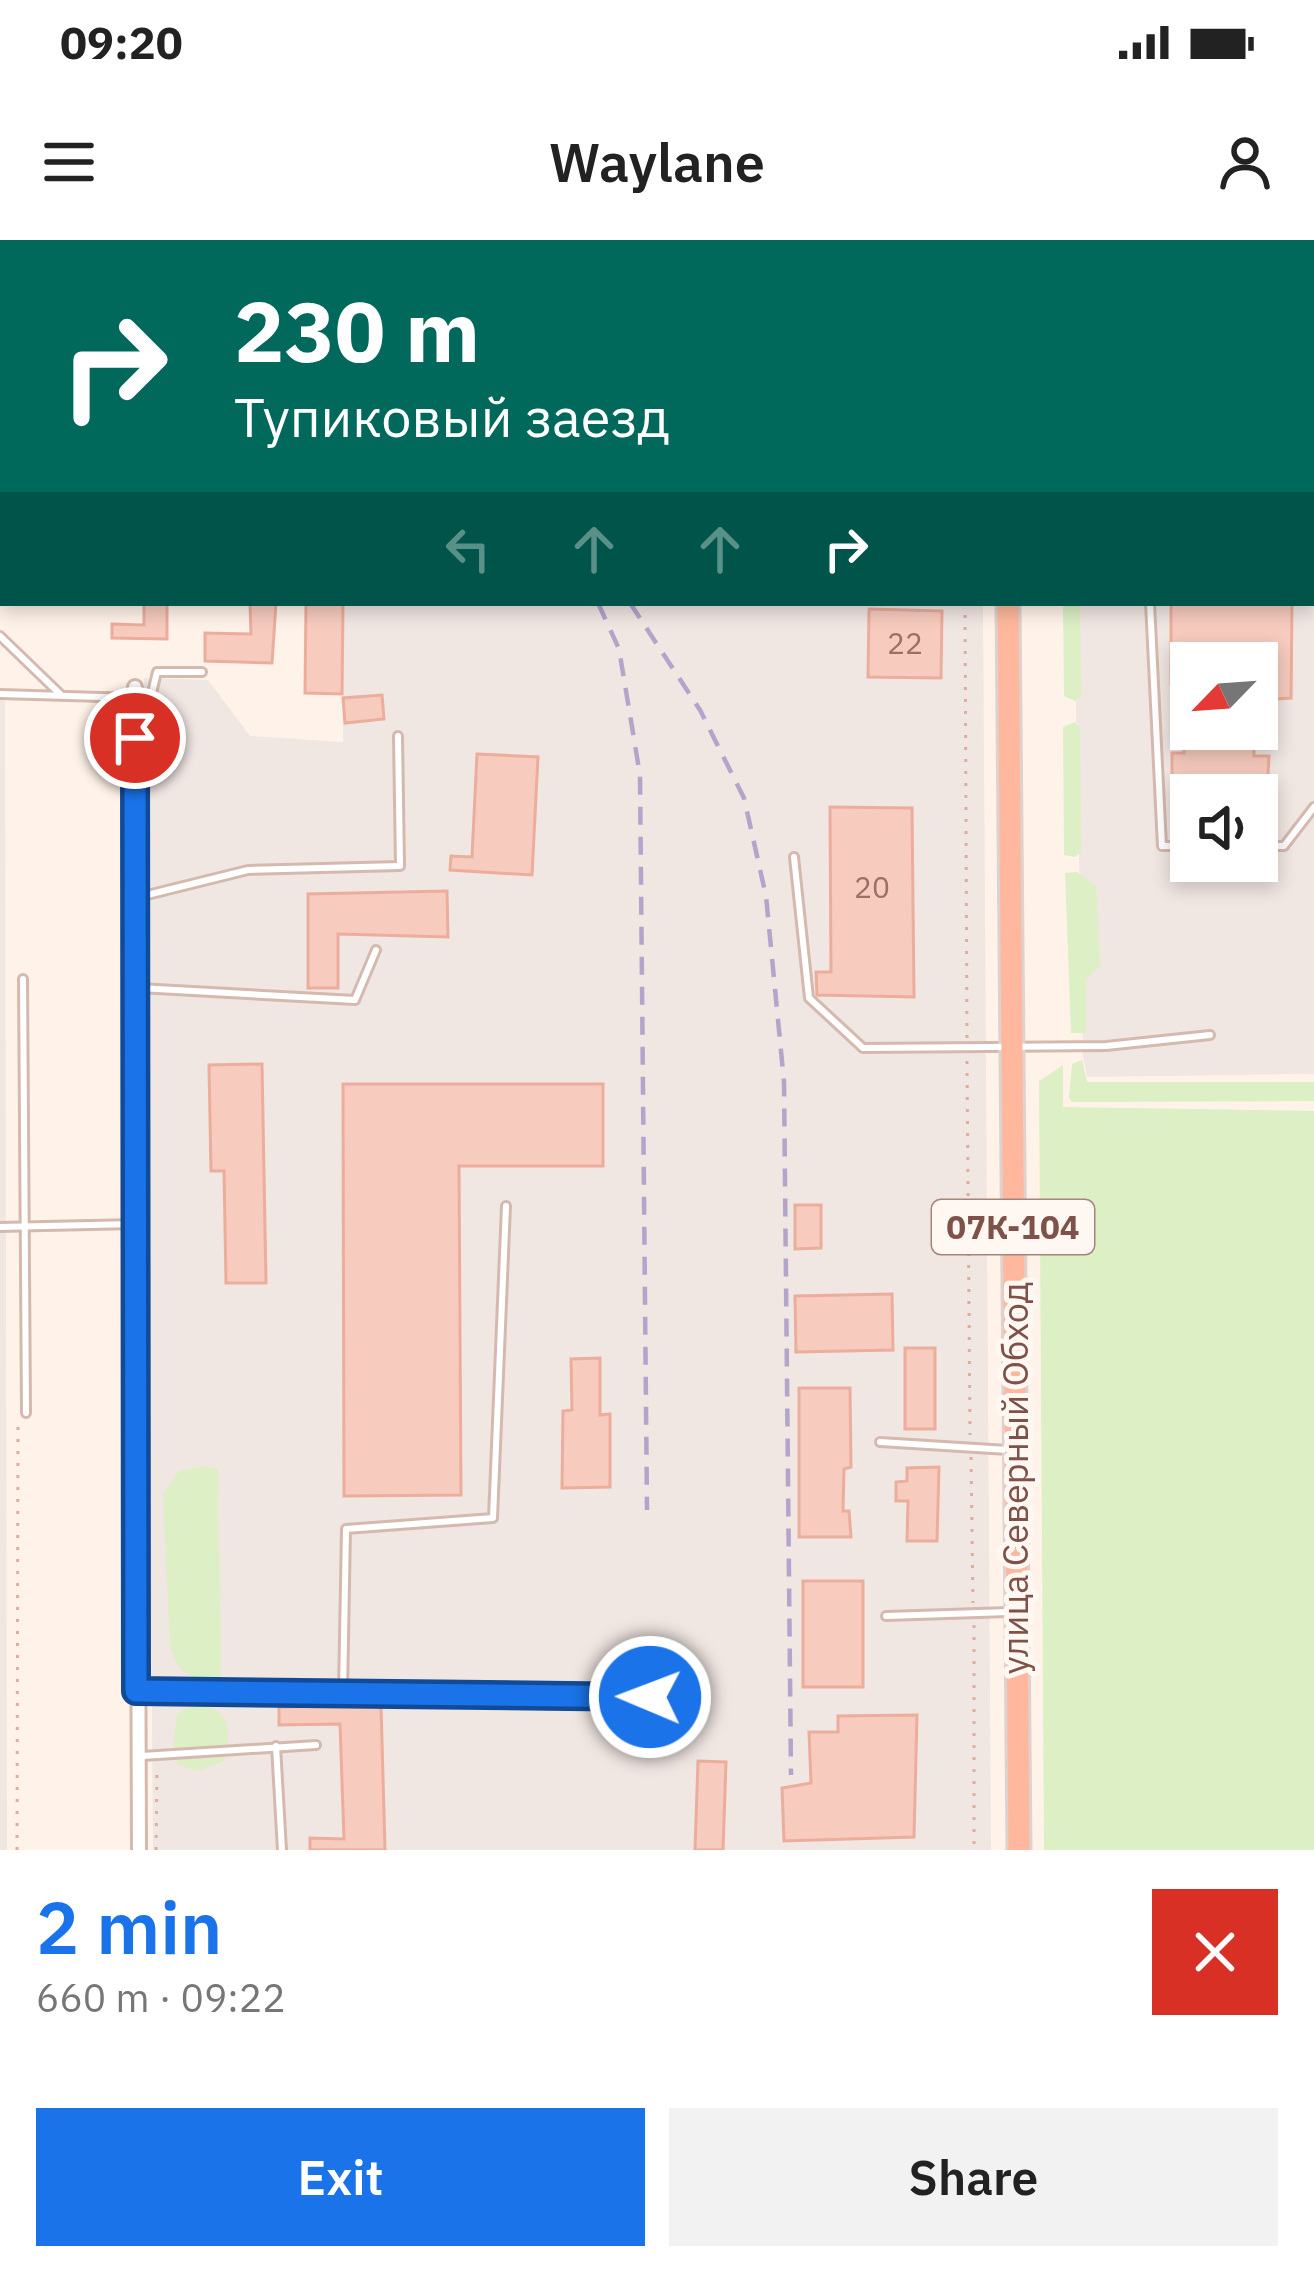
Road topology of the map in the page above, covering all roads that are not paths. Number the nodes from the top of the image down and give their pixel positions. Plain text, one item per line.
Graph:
1 (1008, 606) edge
2 (1150, 606) edge
3 (0, 636) edge
4 (202, 672) dead end
5 (135, 693) junction
6 (0, 694) edge
7 (63, 696) junction
8 (398, 736) dead end
9 (1314, 807) edge
10 (1170, 846) edge
11 (1278, 846) edge
12 (794, 857) dead end
13 (135, 898) junction
14 (376, 950) dead end
15 (23, 979) dead end
16 (136, 988) junction
17 (1210, 1035) dead end
18 (1012, 1046) junction
19 (506, 1206) dead end
20 (136, 1224) junction
21 (0, 1227) edge
22 (23, 1227) junction
23 (26, 1413) road end
24 (880, 1442) dead end
25 (1015, 1450) junction
26 (1016, 1612) junction
27 (886, 1616) dead end
28 (136, 1691) junction
29 (344, 1694) junction
30 (693, 1698) dead end
31 (316, 1744) dead end
32 (275, 1747) junction
33 (138, 1756) junction
34 (140, 1850) edge
35 (282, 1850) edge
36 (1018, 1850) edge

1 - 18 highway, улица Северный Обход / 07К-104
2 - 10 lane
3 - 7 lane
4 - 5 lane
5 - 7 lane
5 - 13 street
6 - 7 lane
8 - 13 lane
9 - 11 lane
12 - 18 lane
13 - 16 street
14 - 16 lane
15 - 22 lane
16 - 20 street
17 - 18 lane
18 - 25 highway, улица Северный Обход / 07К-104
19 - 29 lane
20 - 22 lane
20 - 28 street
21 - 22 lane
22 - 23 lane
24 - 25 lane
25 - 26 highway, улица Северный Обход / 07К-104
26 - 27 lane
26 - 36 highway, улица Северный Обход / 07К-104
28 - 29 lane
28 - 33 street
29 - 30 lane
31 - 32 lane
32 - 33 lane
32 - 35 lane
33 - 34 street

